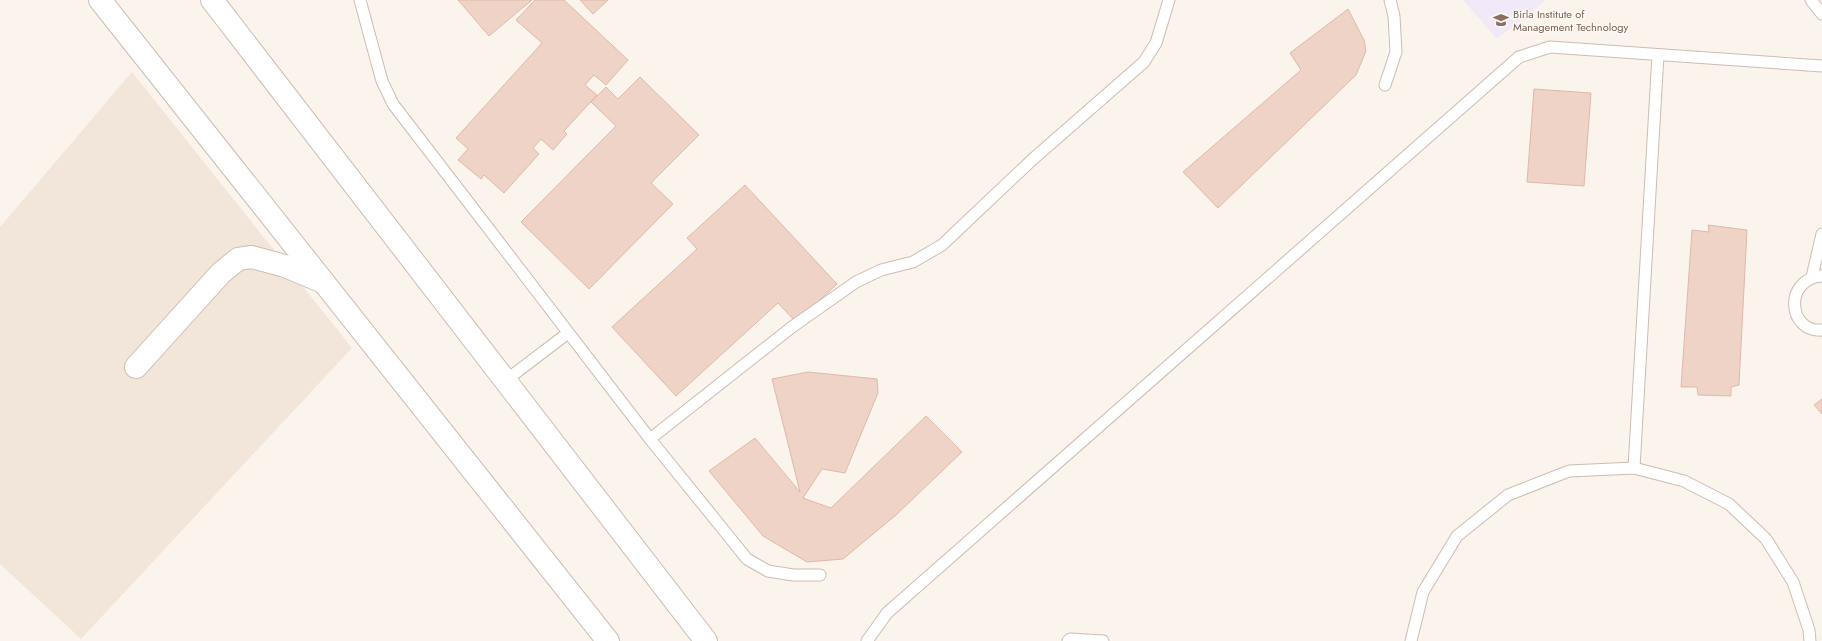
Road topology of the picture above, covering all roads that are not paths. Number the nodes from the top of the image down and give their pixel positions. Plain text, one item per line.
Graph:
1 (100, 0) edge
2 (212, 0) edge
3 (360, 0) edge
4 (1169, 0) edge
5 (1390, 0) edge
6 (1811, 0) edge
7 (1822, 14) edge
8 (1658, 54) junction
9 (1822, 66) edge
10 (1385, 85) dead end
11 (1822, 234) edge
12 (1817, 277) edge
13 (324, 282) junction
14 (1822, 330) edge
15 (568, 333) junction
16 (136, 367) dead end
17 (505, 381) junction
18 (650, 439) junction
19 (1634, 468) junction
20 (820, 575) dead end
21 (608, 641) edge
22 (706, 641) edge
23 (867, 641) edge
24 (1068, 641) edge
25 (1103, 641) edge
26 (1411, 641) edge
27 (1810, 641) edge

1 - 13 street
2 - 17 street
3 - 15 lane
4 - 18 lane
5 - 10 lane
6 - 7 lane
8 - 9 lane
8 - 19 lane
8 - 23 lane
11 - 12 lane
12 - 14 lane
13 - 16 street
13 - 21 street
15 - 17 lane
15 - 18 lane
17 - 22 street
18 - 20 lane
19 - 26 lane
19 - 27 lane
24 - 25 lane

